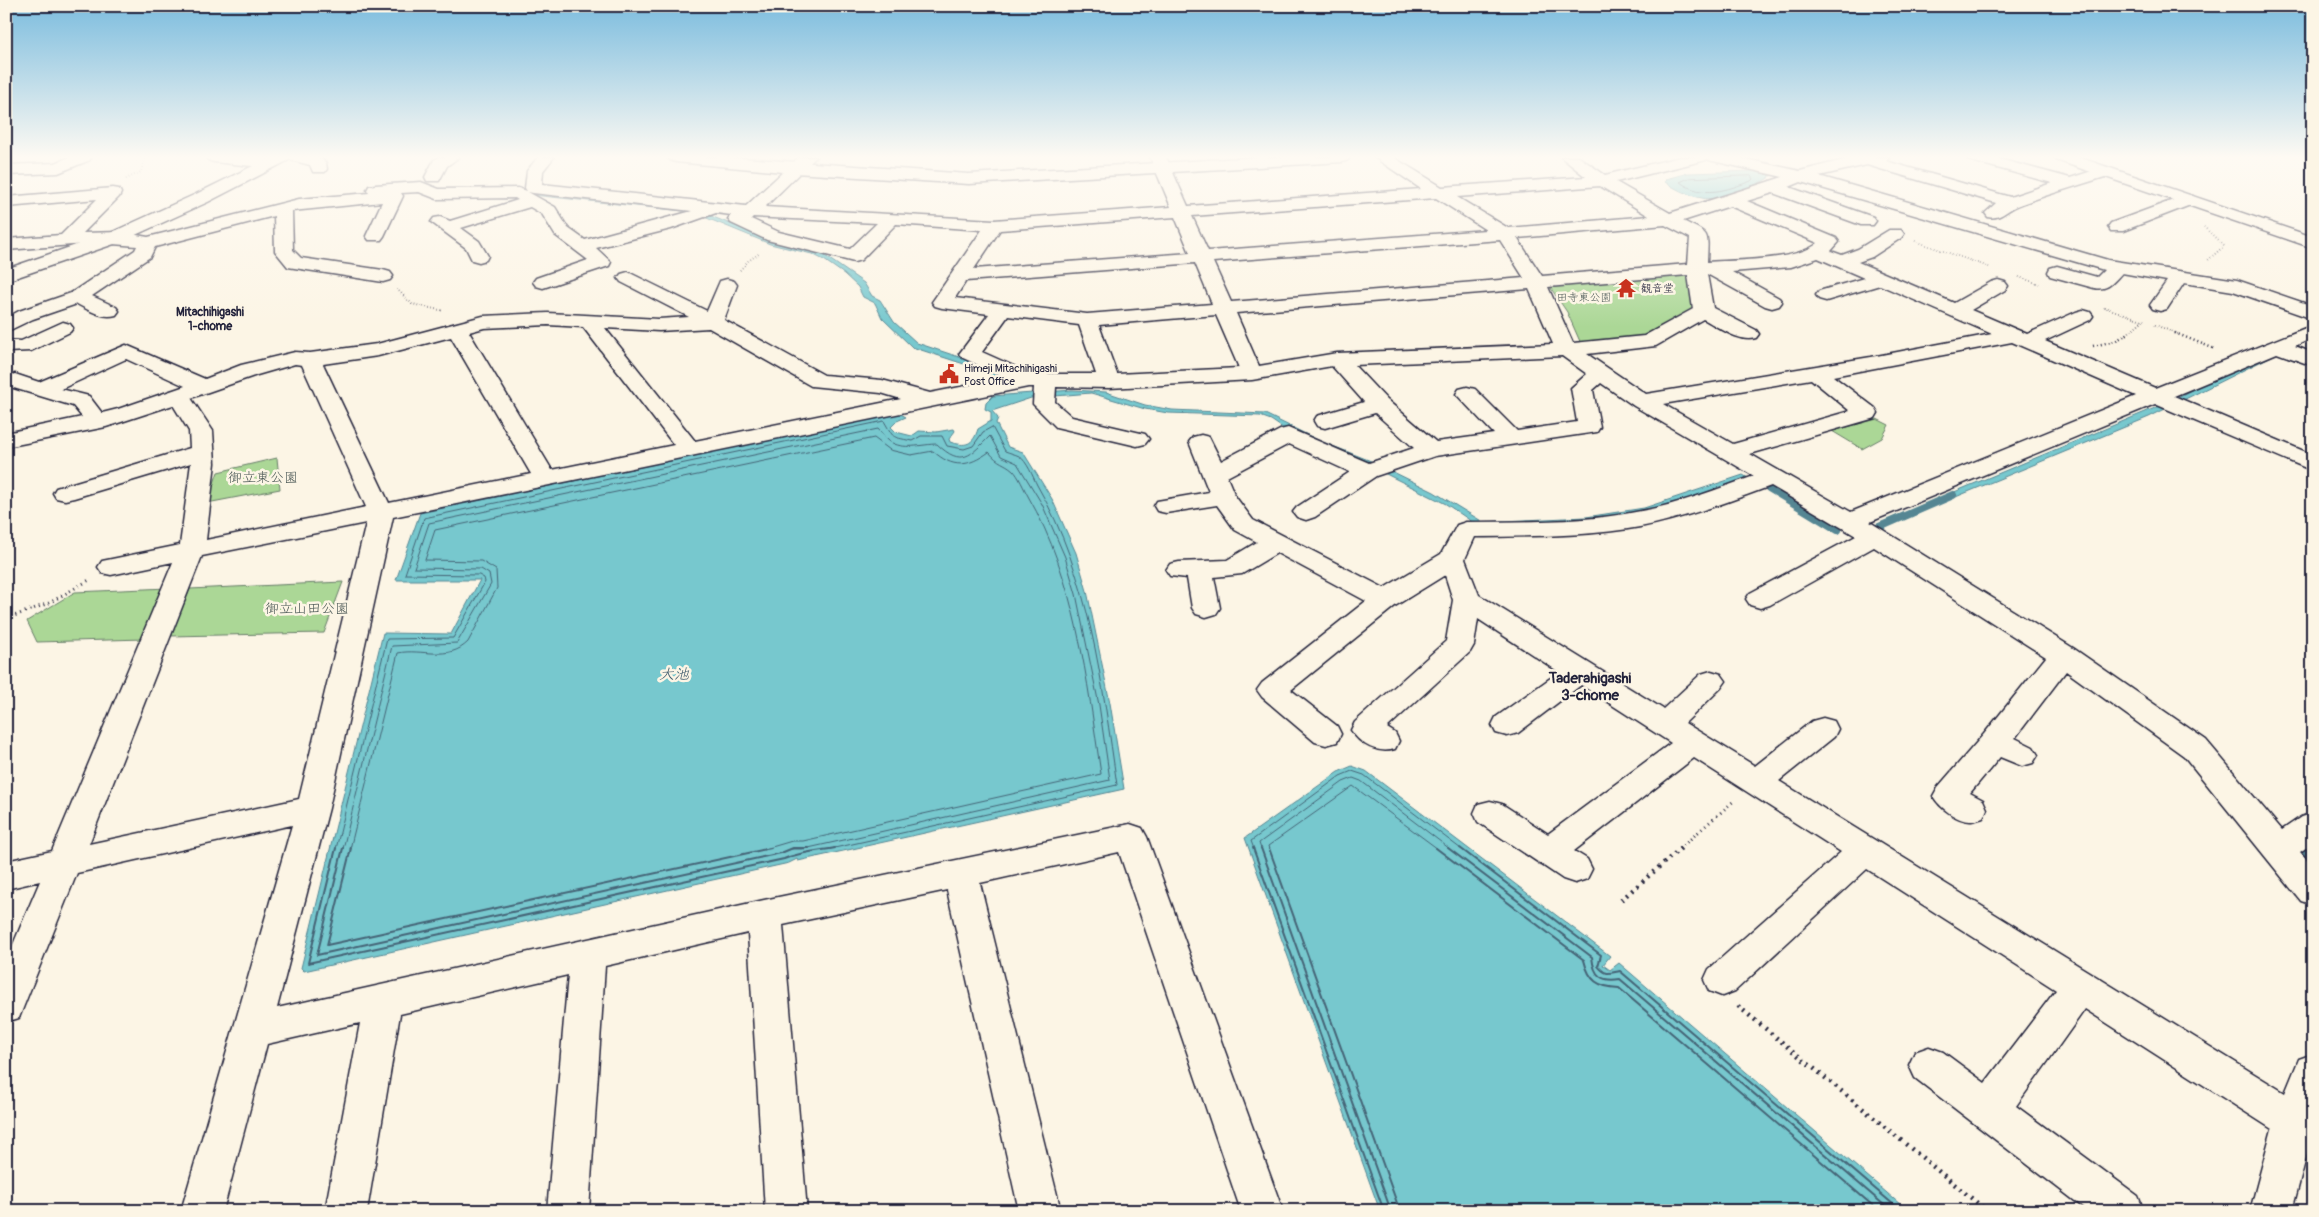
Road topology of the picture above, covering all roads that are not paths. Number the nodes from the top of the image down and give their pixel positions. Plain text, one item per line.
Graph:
1 (92, 214) edge
2 (167, 214) edge
3 (246, 214) edge
4 (283, 214) edge
5 (386, 214) edge
6 (473, 214) edge
7 (552, 214) edge
8 (700, 214) edge
9 (747, 214) edge
10 (792, 214) edge
11 (1143, 214) edge
12 (1181, 214) edge
13 (1472, 214) edge
14 (1656, 214) edge
15 (1686, 214) edge
16 (1763, 214) edge
17 (1847, 214) edge
18 (1930, 214) edge
19 (1993, 214) edge
20 (2155, 214) edge
21 (2228, 214) edge
22 (892, 218) junction
23 (1666, 220) junction
24 (1867, 221) dead end
25 (994, 225) junction
26 (2129, 225) dead end
27 (402, 226) dead end
28 (1975, 227) junction
29 (1505, 234) junction
30 (1895, 234) dead end
31 (2076, 235) dead end
32 (114, 238) junction
33 (64, 242) junction
34 (147, 243) junction
35 (2313, 243) edge
36 (6, 246) edge
37 (583, 246) junction
38 (2056, 251) junction
39 (1819, 252) junction
40 (479, 256) dead end
41 (1202, 258) junction
42 (1841, 262) junction
43 (2118, 267) junction
44 (1704, 269) junction
45 (2058, 272) dead end
46 (6, 275) edge
47 (382, 276) road end
48 (958, 276) junction
49 (2179, 277) junction
50 (628, 278) dead end
51 (1880, 279) junction
52 (543, 282) dead end
53 (1536, 282) junction
54 (727, 286) road end
55 (1998, 286) dead end
56 (1826, 295) dead end
57 (78, 297) junction
58 (1772, 302) dead end
59 (2160, 305) road end
60 (1223, 309) junction
61 (1002, 310) junction
62 (109, 311) dead end
63 (1703, 311) junction
64 (1954, 311) junction
65 (2313, 313) edge
66 (2083, 316) dead end
67 (1087, 320) junction
68 (590, 322) junction
69 (713, 322) junction
70 (6, 326) edge
71 (462, 327) junction
72 (63, 328) dead end
73 (2313, 331) edge
74 (1749, 334) dead end
75 (2019, 339) junction
76 (6, 346) edge
77 (1566, 350) junction
78 (2294, 353) edge
79 (310, 358) junction
80 (1337, 359) junction
81 (1601, 373) junction
82 (1816, 373) junction
83 (1252, 374) junction
84 (1037, 380) junction
85 (1109, 380) junction
86 (14, 381) dead end
87 (203, 386) junction
88 (40, 390) junction
89 (1467, 394) dead end
90 (178, 396) junction
91 (2155, 397) junction
92 (929, 400) junction
93 (1642, 401) junction
94 (1378, 405) junction
95 (1325, 421) dead end
96 (98, 422) junction
97 (1511, 438) junction
98 (1137, 439) dead end
99 (6, 440) edge
100 (1200, 442) dead end
101 (688, 448) junction
102 (1431, 450) junction
103 (202, 452) junction
104 (1731, 452) junction
105 (2313, 464) edge
106 (1376, 469) junction
107 (1774, 476) junction
108 (545, 478) junction
109 (1219, 486) junction
110 (65, 493) dead end
111 (1166, 506) dead end
112 (1306, 512) dead end
113 (381, 513) junction
114 (1851, 521) junction
115 (1875, 536) junction
116 (1275, 543) junction
117 (192, 549) junction
118 (1452, 559) junction
119 (111, 567) road end
120 (1760, 599) dead end
121 (1385, 600) junction
122 (1467, 600) junction
123 (1204, 608) dead end
124 (2063, 655) junction
125 (1580, 671) junction
126 (1711, 681) dead end
127 (1665, 724) junction
128 (1507, 725) dead end
129 (1823, 729) dead end
130 (1326, 734) dead end
131 (1384, 742) dead end
132 (1694, 742) junction
133 (1756, 782) junction
134 (313, 808) junction
135 (1972, 809) dead end
136 (1490, 813) dead end
137 (2313, 826) edge
138 (2280, 849) junction
139 (1866, 850) junction
140 (1548, 852) junction
141 (66, 862) junction
142 (1575, 869) dead end
143 (960, 873) junction
144 (6, 875) edge
145 (2313, 891) edge
146 (764, 915) junction
147 (588, 955) junction
148 (2081, 986) junction
149 (1728, 991) road end
150 (383, 1001) junction
151 (6, 1006) edge
152 (251, 1031) junction
153 (1929, 1065) dead end
154 (2313, 1072) edge
155 (1989, 1110) junction
156 (2295, 1121) junction
157 (202, 1211) edge
158 (346, 1211) edge
159 (568, 1211) edge
160 (786, 1211) edge
161 (1040, 1211) edge
162 (1262, 1211) edge
163 (2123, 1211) edge
164 (2271, 1211) edge

1 - 33 street
2 - 32 street
3 - 34 street
4 - 47 street
5 - 27 street
6 - 40 street
7 - 37 street
8 - 37 street
9 - 22 street
10 - 22 street
11 - 25 street
12 - 41 street
13 - 29 street
14 - 23 street
15 - 23 street
16 - 39 street
17 - 24 street
18 - 28 street
19 - 28 street
20 - 26 street
21 - 35 street
22 - 25 street
23 - 29 street
23 - 44 street
25 - 48 street
28 - 38 street
29 - 41 street
29 - 53 street
30 - 42 street
31 - 38 street
32 - 33 street
32 - 34 street
32 - 46 street
33 - 36 street
34 - 57 street
37 - 52 street
38 - 43 street
39 - 42 street
39 - 44 street
41 - 48 street
41 - 60 street
42 - 51 street
43 - 45 street
43 - 49 street
44 - 53 street
44 - 58 street
44 - 63 street
48 - 61 street
49 - 59 street
49 - 65 street
50 - 69 street
51 - 56 street
51 - 64 street
53 - 60 street
53 - 77 street
54 - 69 street
55 - 64 street
57 - 62 street
57 - 70 street
60 - 67 street
60 - 83 street
61 - 67 street
61 - 84 street
63 - 74 street
63 - 77 street
64 - 75 street
66 - 75 street
67 - 85 street
68 - 69 street
68 - 71 street
68 - 101 street
69 - 92 street
71 - 79 street
71 - 108 street
72 - 76 street
73 - 78 street
75 - 82 street
75 - 91 street
77 - 80 street
77 - 81 street
78 - 91 street
79 - 87 street
79 - 113 street
80 - 83 street
80 - 94 street
81 - 93 street
81 - 97 street
82 - 93 street
82 - 104 street
83 - 85 street
84 - 85 street
84 - 92 street
84 - 98 street
86 - 88 street
87 - 88 street
87 - 90 street
88 - 96 street
89 - 97 street
90 - 96 street
90 - 103 street
91 - 105 street
91 - 114 street
92 - 101 street
93 - 104 street
94 - 95 street
94 - 102 street
96 - 99 street
97 - 102 street
100 - 109 street
101 - 108 street
102 - 106 street
103 - 110 street
103 - 117 street
104 - 107 street
106 - 109 street
106 - 112 street
107 - 114 street
107 - 118 street
108 - 113 street
109 - 111 street
109 - 116 street
113 - 117 street
113 - 134 street
114 - 115 street
115 - 120 street
115 - 124 street
116 - 121 street
116 - 123 street
117 - 119 street
117 - 141 street
118 - 121 street
118 - 122 street
121 - 130 street
122 - 125 street
122 - 131 street
124 - 135 street
124 - 138 street
125 - 127 street
125 - 128 street
126 - 127 street
127 - 132 street
129 - 133 street
132 - 133 street
132 - 140 street
133 - 139 street
134 - 141 street
134 - 152 street
136 - 140 street
137 - 138 street
138 - 145 street
139 - 148 street
139 - 149 street
140 - 142 street
141 - 144 street
141 - 151 street
143 - 146 street
143 - 161 street
143 - 162 street
146 - 147 street
146 - 160 street
147 - 150 street
147 - 159 street
148 - 155 street
148 - 156 street
150 - 152 street
150 - 158 street
152 - 157 street
153 - 155 street
154 - 156 street
155 - 163 street
156 - 164 street

